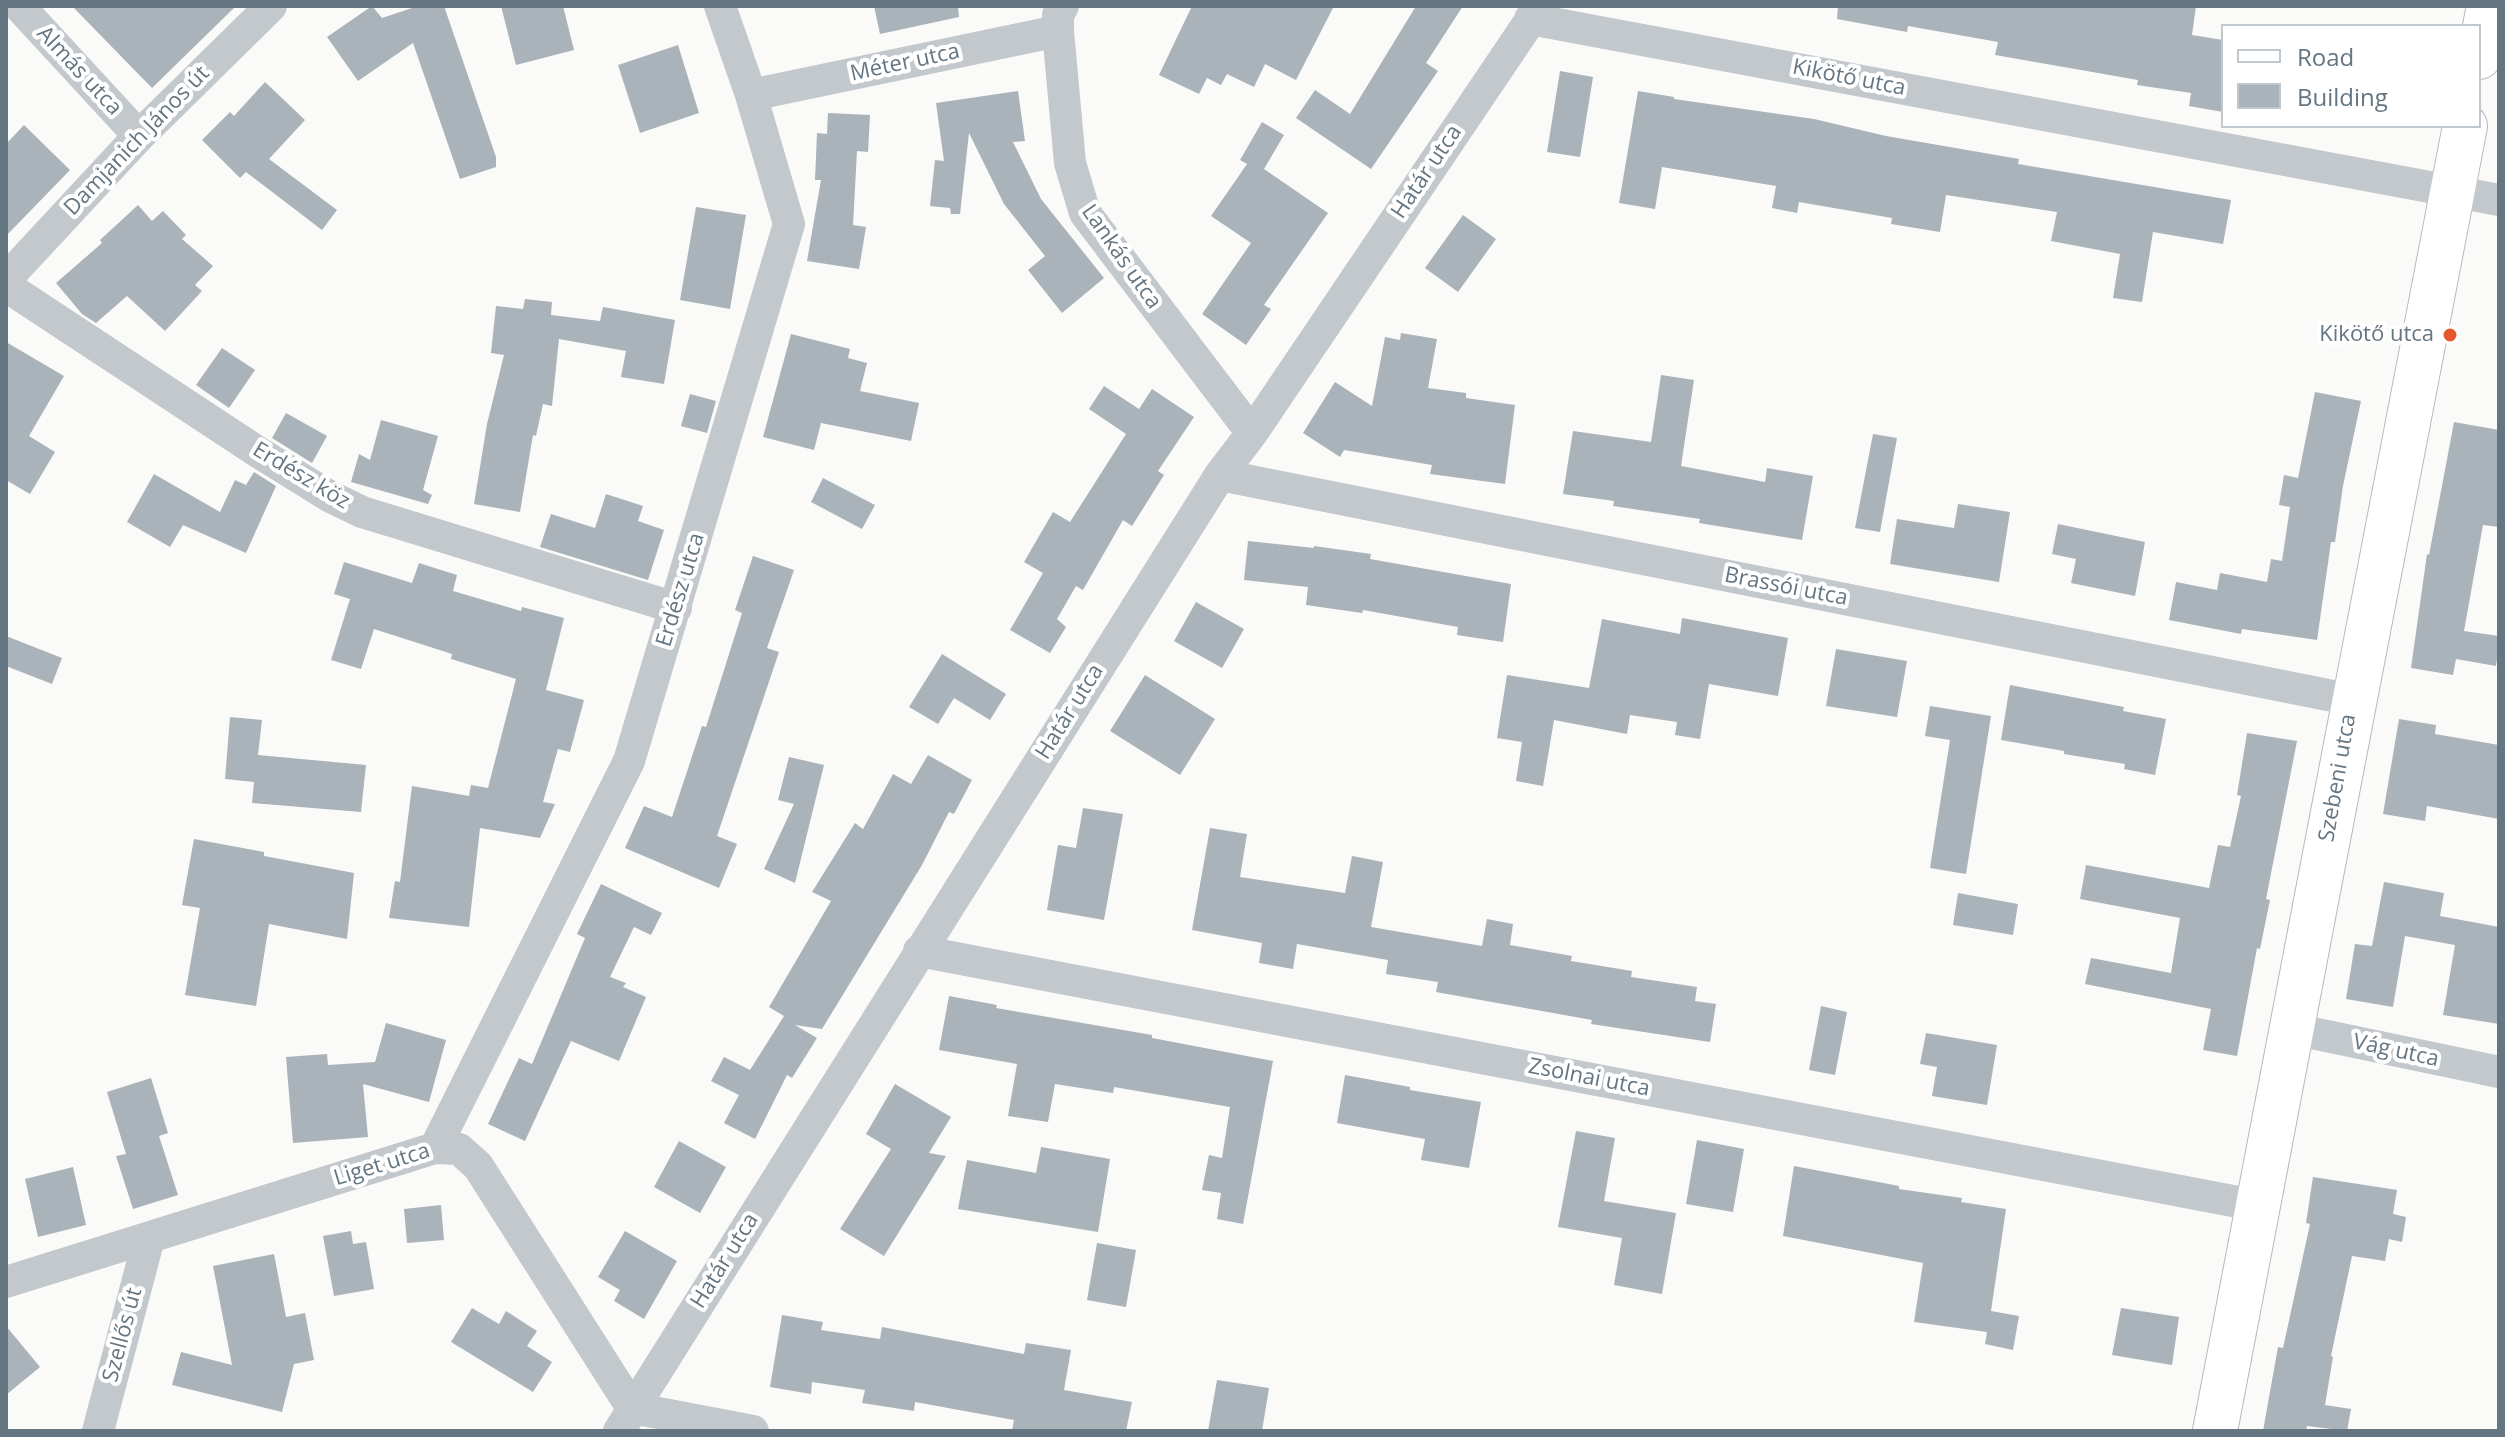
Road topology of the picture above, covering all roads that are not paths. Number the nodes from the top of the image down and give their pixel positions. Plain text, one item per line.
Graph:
1 (19, 6) edge
2 (271, 6) edge
3 (720, 6) edge
4 (2489, 6) edge
5 (1535, 12) edge
6 (1061, 18) edge
7 (2481, 47) edge
8 (751, 95) junction
9 (2465, 128) edge
10 (139, 136) junction
11 (2453, 190) junction
12 (2499, 200) edge
13 (6, 279) edge
14 (6, 286) edge
15 (1252, 433) junction
16 (1220, 475) junction
17 (676, 608) junction
18 (2353, 700) junction
19 (919, 951) junction
20 (2293, 1029) junction
21 (2499, 1072) edge
22 (435, 1148) junction
23 (2259, 1206) junction
24 (149, 1238) junction
25 (6, 1282) edge
26 (626, 1420) edge
27 (98, 1431) edge
28 (753, 1431) edge
29 (2215, 1431) edge

1 - 10 street, Almás utca
2 - 10 street, Damjanich János út
3 - 8 street, Erdész utca
4 - 7 street
5 - 11 street, Kikötő utca
5 - 15 street, Határ utca
6 - 8 street, Méter utca
6 - 15 street, Lankás utca
8 - 17 street, Erdész utca
9 - 11 street, Szebeni utca
10 - 13 street, Damjanich János út
11 - 12 street, Kikötő utca
11 - 18 street, Szebeni utca
14 - 17 street, Erdész köz
15 - 16 street, Határ utca
16 - 18 street, Brassói utca
16 - 19 street, Határ utca
17 - 22 street, Erdész utca
18 - 20 street, Szebeni utca
19 - 23 street, Zsolnai utca
19 - 26 street, Határ utca
20 - 21 street, Vág utca
20 - 23 street, Szebeni utca
22 - 24 street, Liget utca
22 - 26 street, Liget utca
23 - 29 street, Szebeni utca
24 - 25 street, Liget utca
24 - 27 street, Szellős út
26 - 28 street

